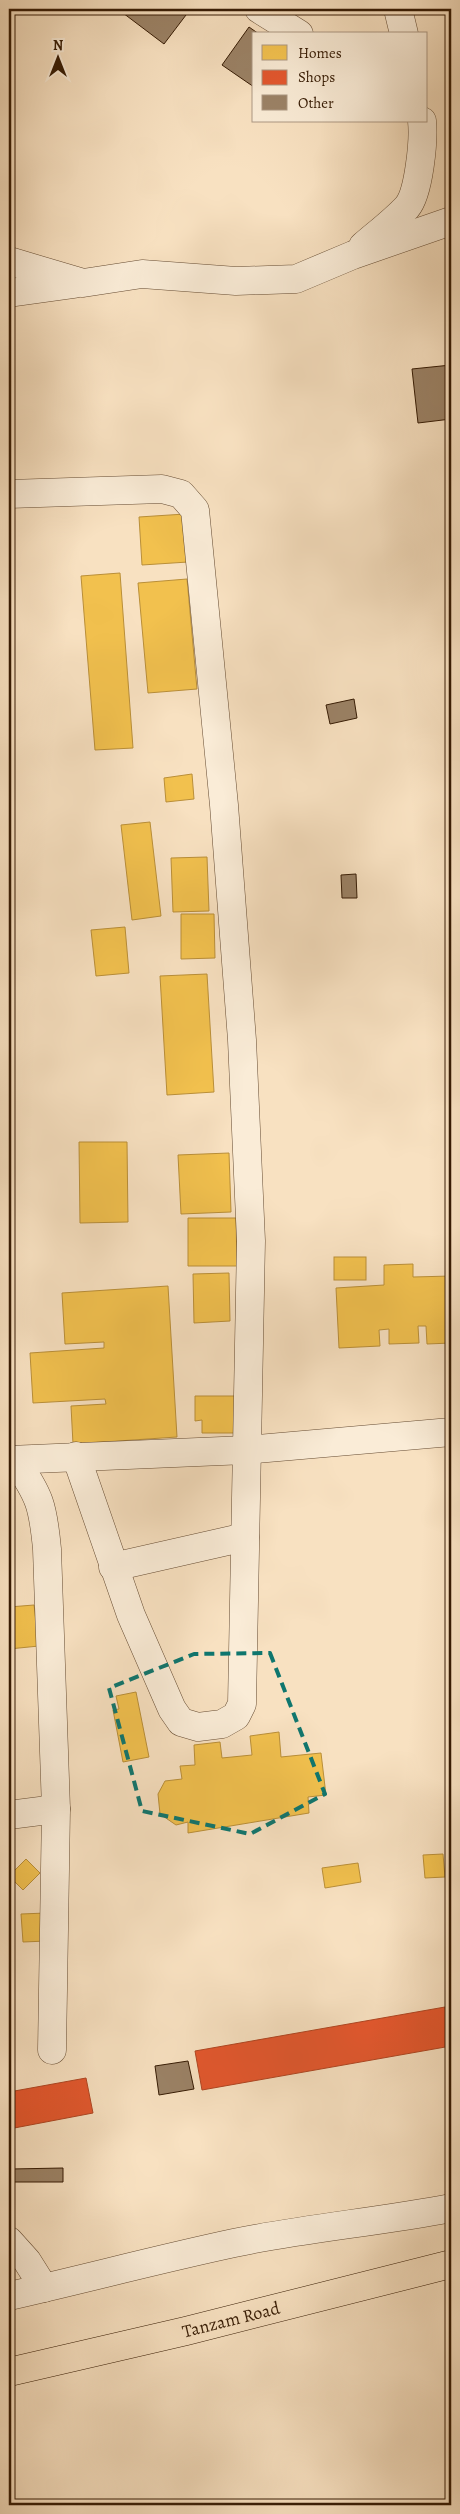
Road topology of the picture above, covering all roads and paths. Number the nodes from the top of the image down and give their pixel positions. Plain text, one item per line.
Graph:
1 (259, 9) edge
2 (398, 9) edge
3 (296, 32) edge
4 (404, 32) edge
5 (422, 122) edge
6 (451, 221) edge
7 (353, 255) junction
8 (9, 261) edge
9 (83, 283) junction
10 (9, 293) edge
11 (9, 494) edge
12 (451, 1432) edge
13 (246, 1450) junction
14 (76, 1456) junction
15 (12, 1460) edge
16 (245, 1537) junction
17 (113, 1567) junction
18 (56, 1809) junction
19 (9, 1815) edge
20 (52, 2050) dead end
21 (451, 2208) edge
22 (9, 2241) edge
23 (451, 2264) edge
24 (44, 2288) junction
25 (9, 2296) edge
26 (9, 2372) edge

1 - 3 street
2 - 4 street
5 - 7 street
6 - 7 street
7 - 9 street
8 - 9 street
9 - 10 street
11 - 13 street
12 - 13 street
13 - 14 street
13 - 16 street
14 - 15 street
14 - 17 street
15 - 18 street
16 - 17 street
16 - 17 street
18 - 19 street
18 - 20 street
21 - 24 street
22 - 24 street
23 - 26 highway, Tanzam Road
24 - 25 street

